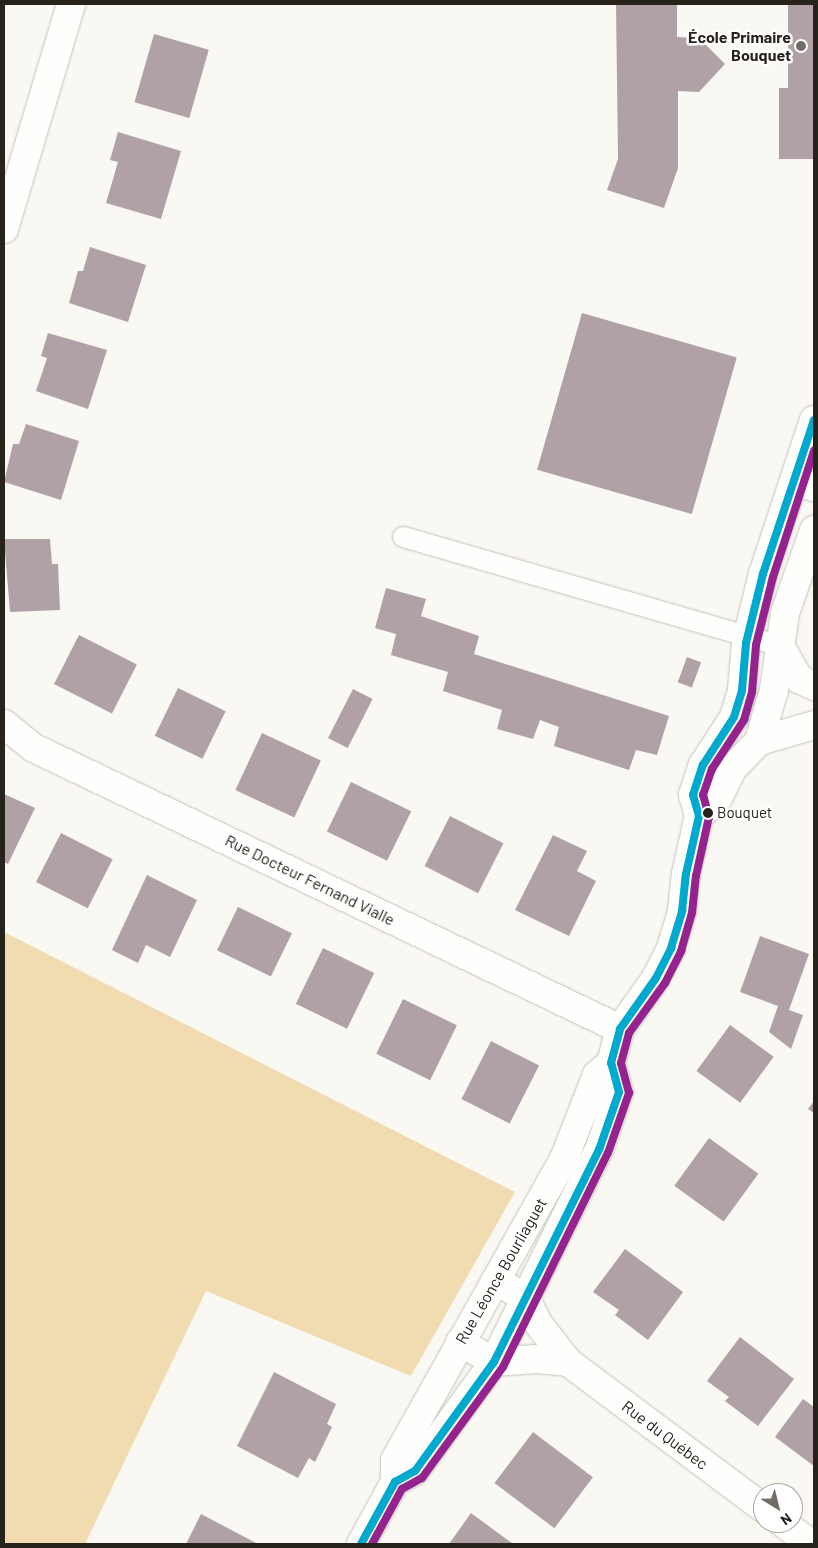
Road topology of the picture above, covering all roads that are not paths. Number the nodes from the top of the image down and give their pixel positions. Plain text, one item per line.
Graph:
1 (71, 4) edge
2 (4, 229) edge
3 (814, 420) edge
4 (805, 484) edge
5 (814, 530) edge
6 (403, 537) dead end
7 (747, 636) junction
8 (780, 646) junction
9 (814, 686) edge
10 (4, 724) edge
11 (814, 725) edge
12 (759, 741) junction
13 (699, 816) junction
14 (620, 1029) junction
15 (611, 1063) junction
16 (496, 1280) junction
17 (526, 1299) junction
18 (460, 1342) junction
19 (494, 1362) junction
20 (568, 1362) junction
21 (396, 1482) junction
22 (753, 1501) edge
23 (796, 1533) edge
24 (361, 1544) edge
25 (811, 1544) edge

1 - 2 main road
3 - 4 main road, Rue Léonce Bourliaguet
4 - 7 main road, Rue Léonce Bourliaguet
5 - 8 main road
6 - 7 lane
7 - 8 lane
7 - 13 main road, Rue Léonce Bourliaguet
8 - 9 main road
8 - 12 main road
10 - 14 main road, Rue Docteur Fernand Vialle
11 - 12 main road
12 - 13 main road
13 - 14 main road, Rue Léonce Bourliaguet
14 - 15 main road, Rue Léonce Bourliaguet
15 - 16 main road, Rue Léonce Bourliaguet
15 - 17 main road, Rue Léonce Bourliaguet
16 - 17 main road
16 - 18 main road, Rue Léonce Bourliaguet
17 - 19 main road, Rue Léonce Bourliaguet
17 - 20 main road, Rue du Québec
18 - 19 main road
18 - 21 main road, Rue Léonce Bourliaguet
19 - 20 main road
19 - 21 main road, Rue Léonce Bourliaguet
20 - 22 main road, Rue du Québec
21 - 24 main road, Rue Léonce Bourliaguet
23 - 25 main road

